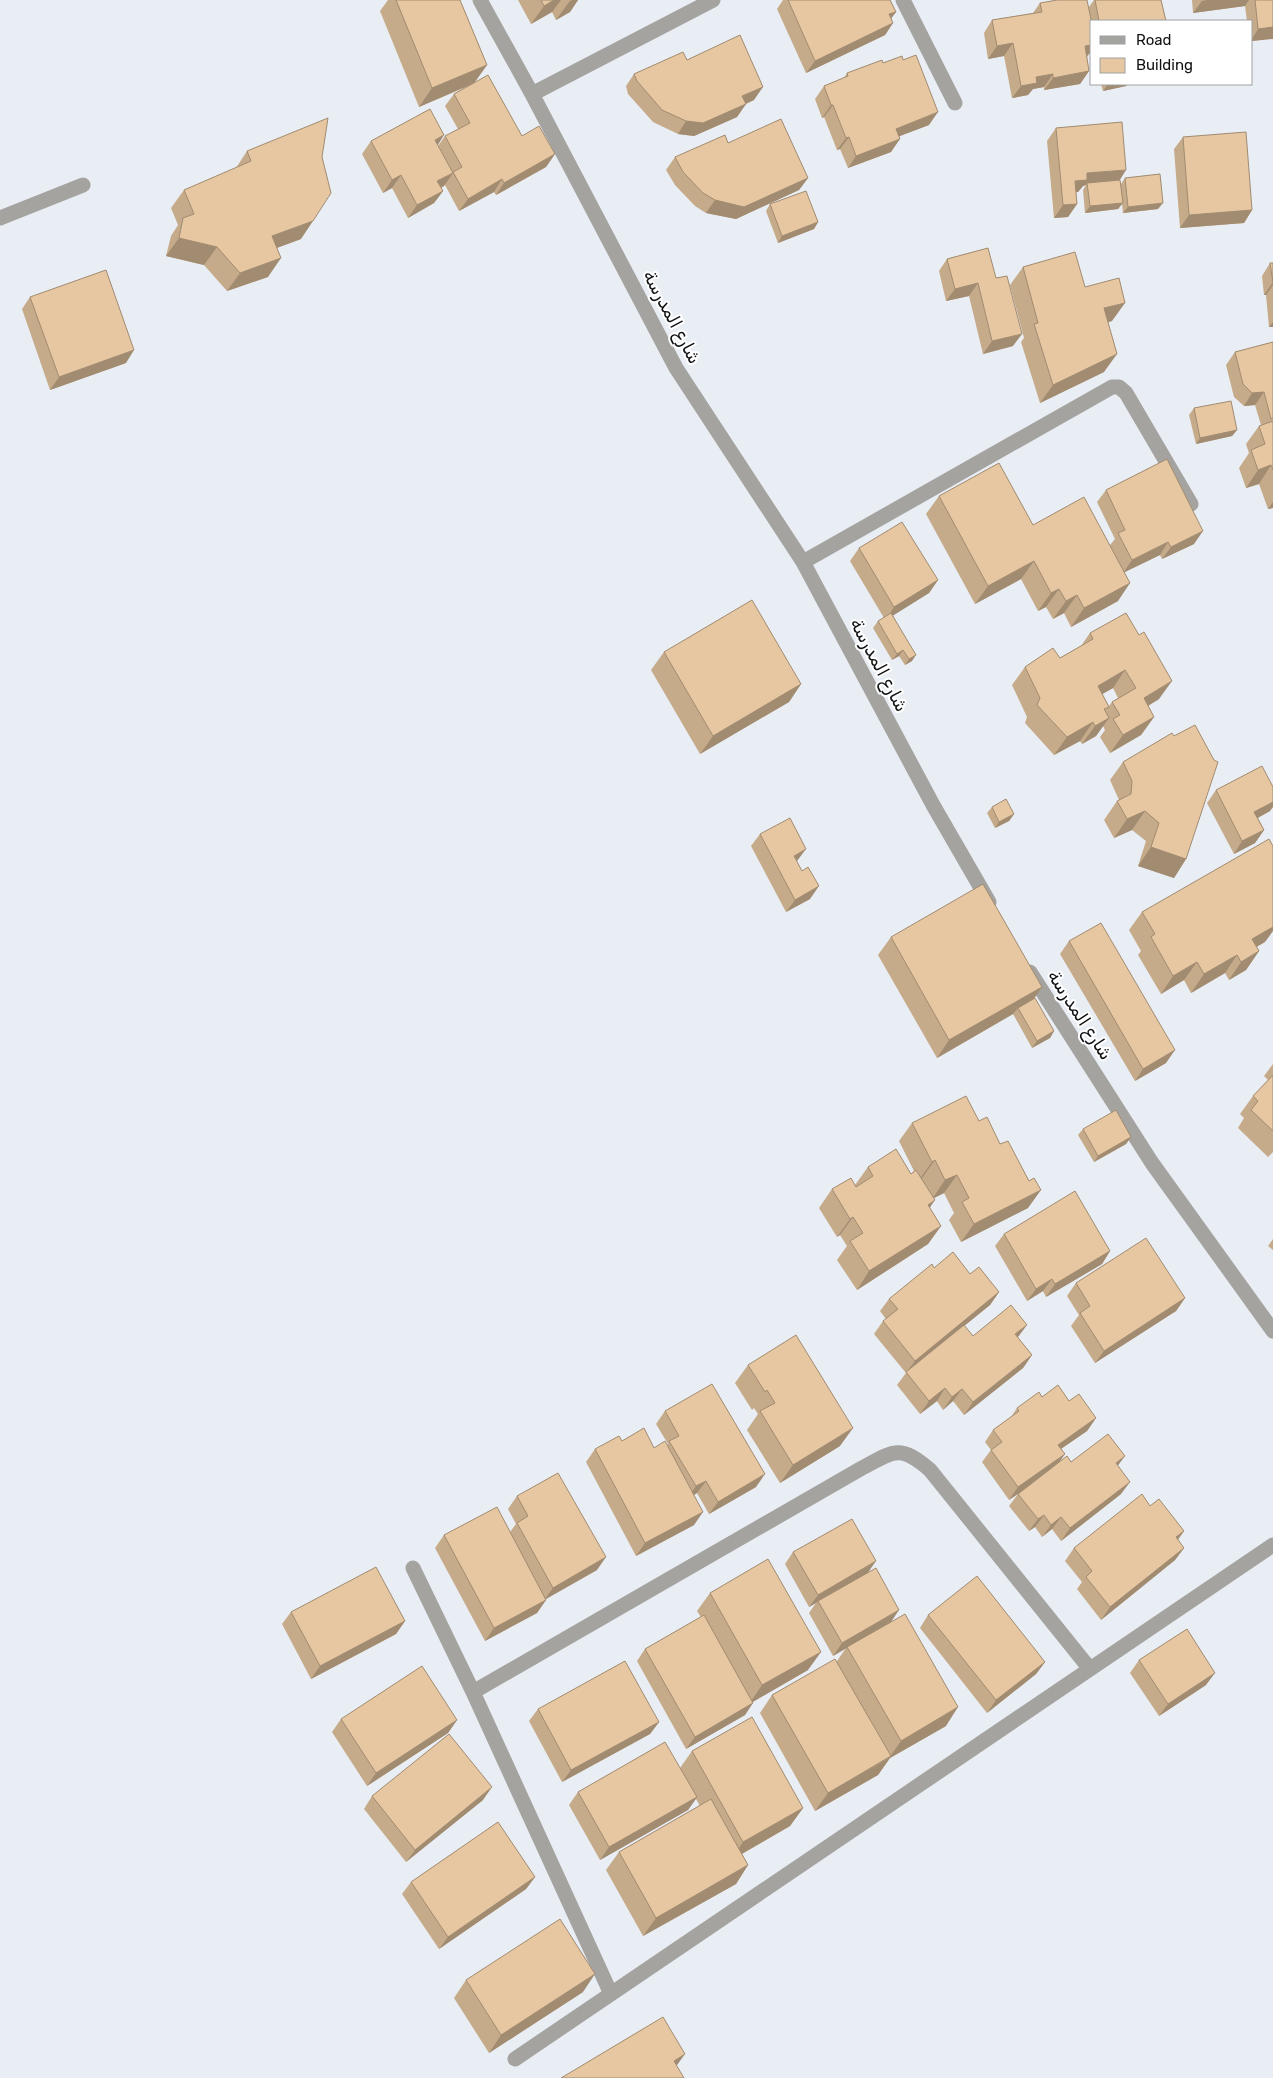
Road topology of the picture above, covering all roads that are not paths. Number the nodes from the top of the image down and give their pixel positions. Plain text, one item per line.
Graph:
1 (480, 0) edge
2 (713, 0) edge
3 (903, 0) edge
4 (532, 94) junction
5 (955, 103) dead end
6 (83, 184) dead end
7 (0, 218) edge
8 (1191, 504) edge
9 (803, 562) junction
10 (996, 914) edge
11 (1021, 956) edge
12 (1273, 1331) edge
13 (1273, 1545) edge
14 (413, 1568) dead end
15 (1090, 1669) junction
16 (473, 1692) junction
17 (611, 1994) junction
18 (515, 2059) dead end

1 - 4 street, شارع المدرسة
2 - 4 street
3 - 5 street
4 - 9 street, شارع المدرسة
6 - 7 street
8 - 9 street
9 - 10 street, شارع المدرسة
11 - 12 street, شارع المدرسة
13 - 15 street
14 - 16 street
15 - 16 street
15 - 17 street
16 - 17 street
17 - 18 street

